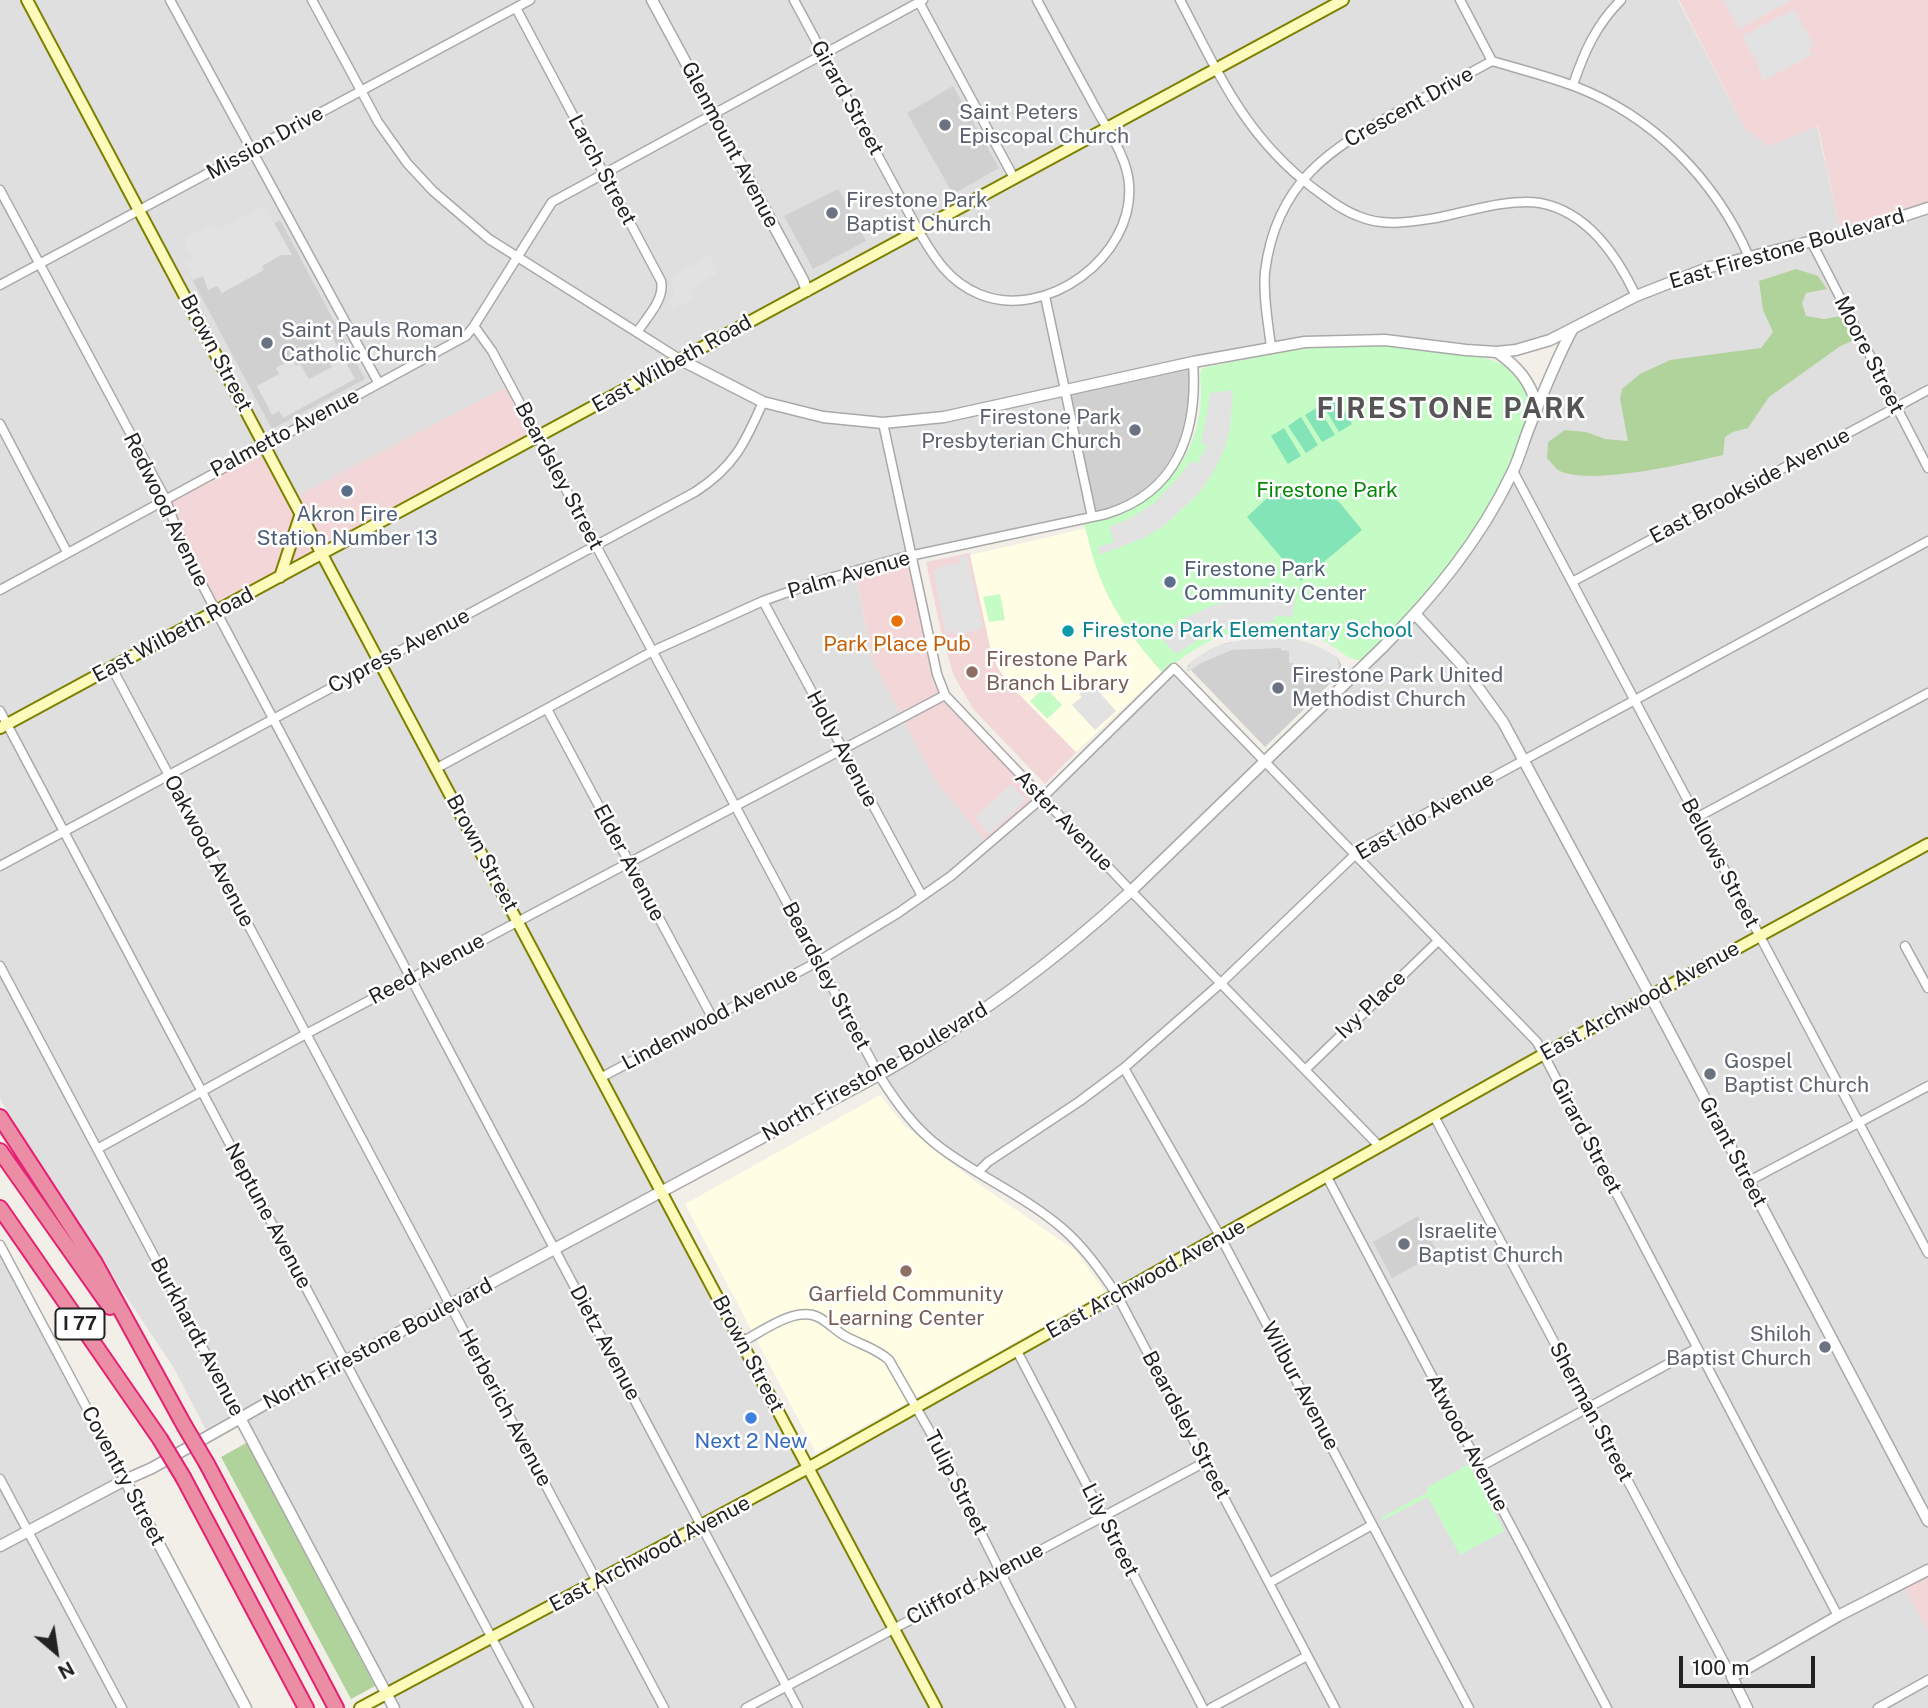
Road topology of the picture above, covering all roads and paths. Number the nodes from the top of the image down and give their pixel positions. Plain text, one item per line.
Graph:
1 (27, 0) edge
2 (170, 0) edge
3 (312, 0) edge
4 (530, 0) edge
5 (652, 0) edge
6 (794, 0) edge
7 (1037, 0) edge
8 (1180, 0) edge
9 (1343, 0) edge
10 (1460, 0) edge
11 (1621, 0) edge
12 (921, 1) edge
13 (516, 8) junction
14 (823, 54) junction
15 (1492, 61) junction
16 (1216, 68) junction
17 (1573, 85) junction
18 (360, 91) junction
19 (713, 113) junction
20 (1106, 127) junction
21 (253, 150) junction
22 (603, 172) junction
23 (1014, 178) junction
24 (1302, 179) junction
25 (0, 190) edge
26 (1928, 208) edge
27 (140, 211) junction
28 (918, 230) junction
29 (1811, 241) junction
30 (516, 257) junction
31 (1749, 257) junction
32 (40, 264) junction
33 (0, 285) edge
34 (807, 291) junction
35 (1045, 296) junction
36 (1636, 296) junction
37 (474, 326) junction
38 (1572, 330) junction
39 (638, 331) junction
40 (1270, 347) junction
41 (1497, 352) junction
42 (681, 360) junction
43 (1193, 362) junction
44 (378, 382) junction
45 (1065, 390) junction
46 (1928, 390) edge
47 (763, 402) junction
48 (1537, 406) junction
49 (1896, 407) junction
50 (883, 423) junction
51 (0, 424) edge
52 (538, 437) junction
53 (264, 443) junction
54 (1928, 468) edge
55 (1513, 471) junction
56 (165, 498) junction
57 (301, 513) junction
58 (1093, 517) junction
59 (1928, 541) edge
60 (596, 545) junction
61 (67, 552) junction
62 (323, 554) junction
63 (912, 555) junction
64 (280, 577) junction
65 (1572, 582) junction
66 (0, 590) edge
67 (763, 601) junction
68 (216, 611) junction
69 (1416, 615) junction
70 (653, 651) junction
71 (380, 661) junction
72 (112, 668) junction
73 (1174, 668) joint
74 (1928, 693) edge
75 (945, 695) junction
76 (1633, 701) junction
77 (547, 709) junction
78 (0, 711) edge
79 (273, 719) junction
80 (4, 726) edge
81 (842, 749) junction
82 (1524, 760) junction
83 (1264, 761) junction
84 (437, 768) junction
85 (168, 775) junction
86 (1042, 798) junction
87 (736, 806) junction
88 (1696, 818) junction
89 (64, 830) junction
90 (1928, 844) edge
91 (1354, 855) junction
92 (629, 863) junction
93 (0, 866) edge
94 (1131, 891) junction
95 (922, 896) junction
96 (519, 922) junction
97 (1759, 936) junction
98 (1438, 941) junction
99 (1905, 946) dead end
100 (819, 961) junction
101 (0, 966) edge
102 (410, 979) junction
103 (1221, 983) junction
104 (1928, 988) edge
105 (1651, 996) junction
106 (712, 1017) junction
107 (306, 1034) junction
108 (1544, 1054) junction
109 (1124, 1068) junction
110 (1305, 1070) junction
111 (879, 1075) junction
112 (602, 1077) junction
113 (1928, 1086) edge
114 (201, 1092) junction
115 (1434, 1116) junction
116 (0, 1117) edge
117 (1859, 1123) junction
118 (1380, 1147) junction
119 (97, 1149) junction
120 (0, 1151) edge
121 (978, 1172) junction
122 (1327, 1177) junction
123 (1749, 1181) junction
124 (662, 1192) junction
125 (0, 1208) edge
126 (1220, 1236) junction
127 (0, 1245) edge
128 (554, 1249) junction
129 (1928, 1253) edge
130 (1117, 1295) junction
131 (450, 1305) junction
132 (742, 1342) junction
133 (1697, 1348) junction
134 (1017, 1352) junction
135 (344, 1362) junction
136 (155, 1371) junction
137 (917, 1407) junction
138 (1588, 1407) junction
139 (240, 1418) junction
140 (1205, 1462) junction
141 (1480, 1467) junction
142 (808, 1468) junction
143 (0, 1479) edge
144 (125, 1480) junction
145 (1102, 1517) junction
146 (1928, 1521) edge
147 (1372, 1525) junction
148 (701, 1526) junction
149 (27, 1531) junction
150 (0, 1546) edge
151 (999, 1570) junction
152 (1928, 1570) edge
153 (597, 1581) junction
154 (1269, 1583) junction
155 (1838, 1616) junction
156 (893, 1627) junction
157 (492, 1637) junction
158 (1307, 1656) junction
159 (1732, 1677) junction
160 (1928, 1680) edge
161 (787, 1686) junction
162 (387, 1695) junction
163 (304, 1704) edge
164 (122, 1708) edge
165 (246, 1708) edge
166 (336, 1708) edge
167 (360, 1708) edge
168 (394, 1708) edge
169 (529, 1708) edge
170 (664, 1708) edge
171 (746, 1708) edge
172 (798, 1708) edge
173 (936, 1708) edge
174 (1072, 1708) edge
175 (1203, 1708) edge
176 (1211, 1708) edge
177 (1335, 1708) edge
178 (1469, 1708) edge
179 (1607, 1708) edge
180 (1747, 1708) edge
181 (1878, 1708) edge

1 - 27 main road, Brown Street
2 - 21 street
3 - 18 street
4 - 13 street, Mission Drive
5 - 19 street, Glenmount Avenue
6 - 14 street, Girard Street
7 - 20 street
8 - 16 street
9 - 16 main road, East Wilbeth Road
10 - 15 street
11 - 17 street
12 - 14 street, Palmetto Avenue
12 - 23 street
13 - 18 street, Mission Drive
13 - 22 street, Larch Street
14 - 19 street, Palmetto Avenue
14 - 28 street, Girard Street
15 - 17 street, Crescent Drive
15 - 24 street, Crescent Drive
16 - 20 main road, East Wilbeth Road
16 - 24 street
17 - 31 street, Crescent Drive
18 - 21 street, Mission Drive
18 - 30 street
19 - 22 street, Palmetto Avenue
19 - 34 street, Glenmount Avenue
20 - 23 main road, East Wilbeth Road
20 - 35 street
21 - 27 street, Mission Drive
21 - 44 street
22 - 30 street, Palmetto Avenue
22 - 39 street, Larch Street
23 - 28 main road, East Wilbeth Road
24 - 36 street
24 - 40 street, Crescent Drive
25 - 32 street, Redwood Avenue
26 - 29 street, East Firestone Boulevard
27 - 32 street, Mission Drive
27 - 53 main road, Brown Street
28 - 34 main road, East Wilbeth Road
28 - 35 street, Girard Street
29 - 31 street, East Firestone Boulevard
29 - 49 street, Moore Street
30 - 37 street, Palmetto Avenue
30 - 39 street
31 - 36 street, East Firestone Boulevard
32 - 33 street, Mission Drive
32 - 56 street, Redwood Avenue
34 - 42 main road, East Wilbeth Road
35 - 45 street
36 - 38 street, East Firestone Boulevard
37 - 44 street, Palmetto Avenue
37 - 52 street, Beardsley Street
38 - 41 street, East Firestone Boulevard
38 - 48 street, North Firestone Boulevard
39 - 42 street
40 - 41 street, East Firestone Boulevard
40 - 43 street, East Firestone Boulevard
41 - 48 street
42 - 47 street, East Firestone Boulevard
42 - 52 main road, East Wilbeth Road
43 - 45 street, East Firestone Boulevard
43 - 58 street, Palm Avenue
44 - 53 street, Palmetto Avenue
45 - 50 street, East Firestone Boulevard
45 - 58 street
46 - 49 street, East Brookside Avenue
47 - 50 street, East Firestone Boulevard
47 - 60 street, Cypress Avenue
48 - 55 street, North Firestone Boulevard
49 - 54 street, Moore Street
49 - 65 street, East Brookside Avenue
50 - 63 street, Aster Avenue
51 - 61 street
52 - 60 street, Beardsley Street
52 - 62 main road, East Wilbeth Road
53 - 56 street, Palmetto Avenue
53 - 57 main road, Brown Street
55 - 65 street, Bellows Street
55 - 69 street, North Firestone Boulevard
56 - 61 street, Palmetto Avenue
56 - 68 street, Redwood Avenue
57 - 62 main road, Brown Street
57 - 64 main road
58 - 63 street, Palm Avenue
59 - 76 street, East Ido Avenue
60 - 70 street, Beardsley Street
60 - 71 street, Cypress Avenue
61 - 66 street, Palmetto Avenue
62 - 64 main road, East Wilbeth Road
62 - 71 main road, Brown Street
63 - 67 street, Palm Avenue
63 - 75 street, Aster Avenue
64 - 68 main road, East Wilbeth Road
65 - 76 street, Bellows Street
67 - 70 street, Palm Avenue
67 - 81 street, Holly Avenue
68 - 72 main road, East Wilbeth Road
68 - 79 street, Redwood Avenue
69 - 82 street, Grant Street
69 - 83 street, North Firestone Boulevard
70 - 77 street, Palm Avenue
70 - 87 street, Beardsley Street
71 - 79 street, Cypress Avenue
71 - 84 main road, Brown Street
72 - 80 main road, East Wilbeth Road
72 - 85 street, Oakwood Avenue
73 - 83 street, Girard Street
73 - 86 street, Lindenwood Avenue
74 - 88 street
75 - 81 street, Reed Avenue
75 - 86 street, Aster Avenue
76 - 82 street, East Ido Avenue
76 - 88 street, Bellows Street
77 - 84 street, Palm Avenue
77 - 92 street, Elder Avenue
78 - 80 street, Neptune Avenue
79 - 85 street, Cypress Avenue
79 - 102 street, Redwood Avenue
80 - 89 street, Neptune Avenue
81 - 87 street, Reed Avenue
81 - 95 street, Holly Avenue
82 - 91 street, East Ido Avenue
82 - 105 street, Grant Street
83 - 91 street, Girard Street
83 - 94 street, North Firestone Boulevard
84 - 96 main road, Brown Street
85 - 89 street, Cypress Avenue
85 - 107 street, Oakwood Avenue
86 - 94 street, Aster Avenue
86 - 95 street, Lindenwood Avenue
87 - 92 street, Reed Avenue
87 - 100 street, Beardsley Street
88 - 97 street, Bellows Street
89 - 93 street, Cypress Avenue
89 - 114 street, Neptune Avenue
90 - 97 main road, East Archwood Avenue
91 - 98 street, Girard Street
91 - 103 street, East Ido Avenue
92 - 96 street, Reed Avenue
92 - 106 street, Elder Avenue
94 - 103 street, Aster Avenue
94 - 111 street, North Firestone Boulevard
95 - 100 street, Lindenwood Avenue
96 - 102 street, Reed Avenue
96 - 112 main road, Brown Street
97 - 105 main road, East Archwood Avenue
97 - 117 street, Bellows Street
98 - 108 street, Girard Street
98 - 110 street, Ivy Place
99 - 104 street
100 - 106 street, Lindenwood Avenue
100 - 111 street, Beardsley Street
101 - 119 street, Burkhardt Avenue
102 - 107 street, Reed Avenue
102 - 128 street, Dietz Avenue
103 - 109 street, East Ido Avenue
103 - 110 street, Aster Avenue
105 - 108 main road, East Archwood Avenue
105 - 123 street, Grant Street
106 - 112 street, Lindenwood Avenue
107 - 114 street, Reed Avenue
107 - 131 street, Herberich Avenue
108 - 115 main road, East Archwood Avenue
108 - 133 street, Girard Street
109 - 121 street, East Ido Avenue
109 - 126 street, Wilbur Avenue
110 - 118 street, Aster Avenue
111 - 121 street, Beardsley Street
111 - 124 street, North Firestone Boulevard
112 - 124 main road, Brown Street
113 - 117 street
114 - 119 street, Reed Avenue
114 - 135 street, Neptune Avenue
115 - 118 main road, East Archwood Avenue
115 - 138 street, Sherman Street
116 - 136 highway
117 - 123 street
117 - 129 street, Bellows Street
118 - 122 main road, East Archwood Avenue
119 - 139 street, Burkhardt Avenue
120 - 136 highway, I 77
121 - 130 street, Beardsley Street
122 - 126 main road, East Archwood Avenue
122 - 141 street, Atwood Avenue
123 - 146 street, Grant Street
124 - 128 street, North Firestone Boulevard
124 - 132 main road, Brown Street
125 - 163 highway, I 77, bridge
126 - 130 main road, East Archwood Avenue
126 - 147 street, Wilbur Avenue
127 - 144 street, Coventry Street
128 - 131 street, North Firestone Boulevard
128 - 148 street, Dietz Avenue
130 - 134 main road, East Archwood Avenue
130 - 140 street, Beardsley Street
131 - 135 street, North Firestone Boulevard
131 - 153 street, Herberich Avenue
132 - 137 street, Tulip Street
132 - 142 main road, Brown Street
133 - 138 street
133 - 155 street, Girard Street
134 - 137 main road, East Archwood Avenue
134 - 145 street, Lily Street
135 - 139 street, North Firestone Boulevard
135 - 157 street, Neptune Avenue
136 - 166 highway, I 77, bridge
137 - 142 main road, East Archwood Avenue
137 - 151 street, Tulip Street
138 - 141 street
138 - 159 street, Sherman Street
139 - 144 street, North Firestone Boulevard
139 - 162 street, Burkhardt Avenue
140 - 145 street, Clifford Avenue
140 - 154 street, Beardsley Street
141 - 179 street, Atwood Avenue
142 - 148 main road, East Archwood Avenue
142 - 156 main road, Brown Street
143 - 149 street
144 - 149 street, North Firestone Boulevard
144 - 165 street, Coventry Street
145 - 151 street, Clifford Avenue
145 - 175 street, Lily Street
147 - 154 street
147 - 178 street, Wilbur Avenue
148 - 153 main road, East Archwood Avenue
148 - 161 street, Dietz Avenue
149 - 150 street, North Firestone Boulevard
149 - 164 street
151 - 156 street, Clifford Avenue
151 - 174 street, Tulip Street
152 - 155 street
153 - 157 main road, East Archwood Avenue
153 - 170 street, Herberich Avenue
154 - 158 street, Beardsley Street
155 - 159 street
156 - 161 street, Clifford Avenue
156 - 173 main road, Brown Street
157 - 162 main road, East Archwood Avenue
157 - 169 street, Neptune Avenue
158 - 176 street
158 - 177 street, Beardsley Street
159 - 180 street, Sherman Street
160 - 181 street
161 - 171 street, Clifford Avenue
161 - 172 street, Dietz Avenue
162 - 167 main road, East Archwood Avenue
162 - 168 street, Burkhardt Avenue

